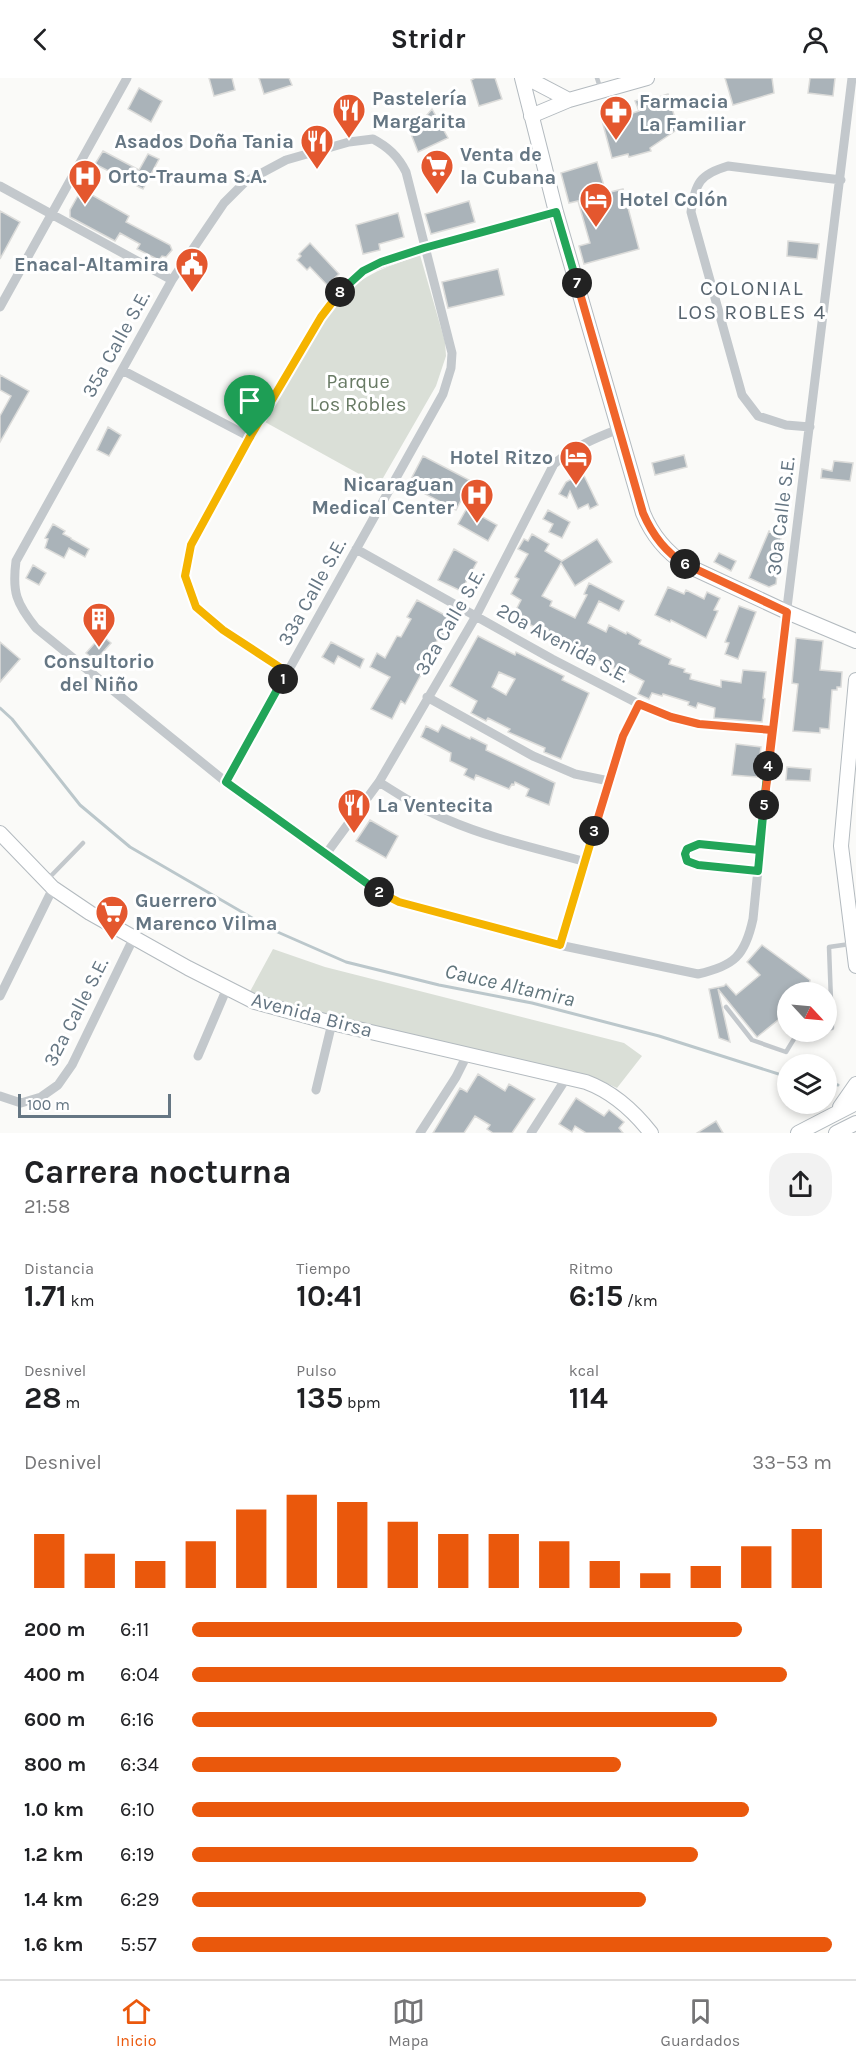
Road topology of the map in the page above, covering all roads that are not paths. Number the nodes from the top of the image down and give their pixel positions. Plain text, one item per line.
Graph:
1 (127, 78) edge
2 (522, 78) edge
3 (527, 78) edge
4 (647, 78) edge
5 (852, 78) edge
6 (600, 85) edge
7 (568, 100) junction
8 (531, 116) junction
9 (841, 180) junction
10 (0, 186) edge
11 (556, 212) junction
12 (52, 215) junction
13 (424, 248) junction
14 (172, 280) junction
15 (0, 307) edge
16 (122, 370) junction
17 (810, 427) junction
18 (619, 429) junction
19 (250, 437) junction
20 (356, 549) junction
21 (787, 612) junction
22 (476, 616) junction
23 (856, 641) edge
24 (287, 672) junction
25 (856, 680) edge
26 (428, 698) junction
27 (639, 704) junction
28 (772, 730) junction
29 (609, 781) junction
30 (226, 782) junction
31 (379, 782) junction
32 (0, 833) edge
33 (83, 843) dead end
34 (759, 850) junction
35 (326, 854) junction
36 (586, 862) junction
37 (758, 871) junction
38 (50, 885) junction
39 (134, 937) junction
40 (853, 944) junction
41 (560, 945) junction
42 (856, 966) edge
43 (830, 982) edge
44 (227, 988) junction
45 (0, 996) edge
46 (726, 1006) dead end
47 (332, 1023) junction
48 (792, 1042) edge
49 (467, 1055) junction
50 (198, 1056) dead end
51 (567, 1077) junction
52 (856, 1084) edge
53 (316, 1090) dead end
54 (0, 1096) edge
55 (856, 1103) edge
56 (837, 1112) joint
57 (833, 1114) edge
58 (856, 1123) edge
59 (420, 1133) edge
60 (531, 1133) edge
61 (651, 1133) edge
62 (798, 1133) edge
63 (836, 1133) edge

1 - 12 street
2 - 8 street
3 - 7 street
4 - 6 street
5 - 9 street, 30a Calle S.E.
6 - 7 street
7 - 8 street
8 - 11 street
9 - 17 street, 30a Calle S.E.
9 - 17 street
10 - 12 street
11 - 13 street
11 - 18 street
12 - 14 street
12 - 15 street
13 - 14 street, 35a Calle S.E.
13 - 19 street
13 - 20 street, 33a Calle S.E.
14 - 16 street, 35a Calle S.E.
16 - 19 street
16 - 30 street, 35a Calle S.E.
17 - 21 street, 30a Calle S.E.
18 - 21 street
18 - 22 street, 32a Calle S.E.
19 - 24 street
20 - 22 street, 20a Avenida S.E.
20 - 24 street, 33a Calle S.E.
21 - 23 street
21 - 28 street, 30a Calle S.E.
22 - 26 street, 32a Calle S.E.
22 - 27 street, 20a Avenida S.E.
24 - 30 street, 33a Calle S.E.
25 - 40 street
26 - 29 street
26 - 31 street, 32a Calle S.E.
27 - 28 street, 20a Avenida S.E.
27 - 29 street
28 - 34 street, 30a Calle S.E.
29 - 36 street
30 - 35 street
31 - 35 street, 32a Calle S.E.
31 - 36 street
32 - 38 street, Avenida Birsa
33 - 38 lane
34 - 37 street, 30a Calle S.E.
34 - 37 street
35 - 41 street
36 - 41 street
37 - 41 street, 30a Calle S.E.
38 - 39 street, Avenida Birsa
38 - 45 street
39 - 44 street, Avenida Birsa
39 - 54 street, 32a Calle S.E.
40 - 42 street
40 - 43 lane
44 - 47 street, Avenida Birsa
44 - 50 street
46 - 48 lane
47 - 49 street, Avenida Birsa
47 - 53 street
49 - 51 street, Avenida Birsa
49 - 59 street
51 - 60 street
51 - 61 street, Avenida Birsa
52 - 56 street
55 - 56 street
57 - 62 street
58 - 63 street

